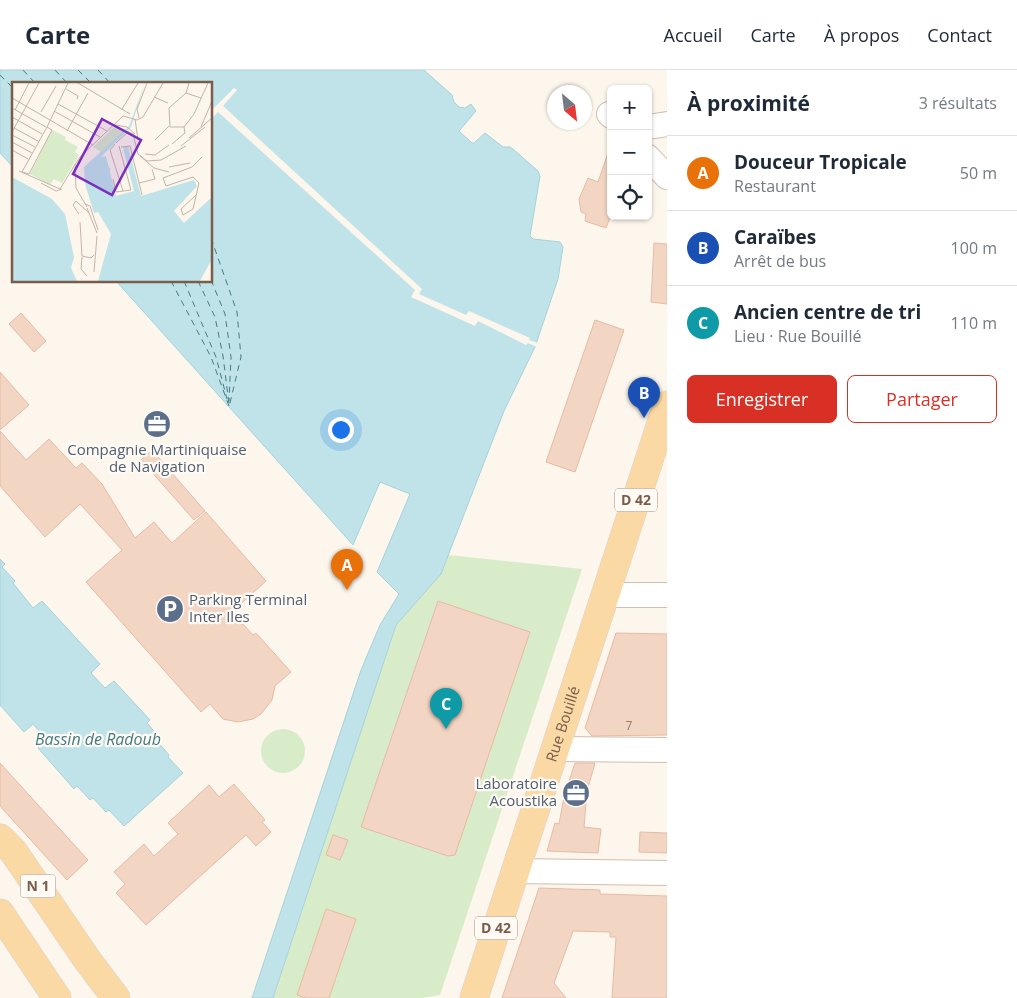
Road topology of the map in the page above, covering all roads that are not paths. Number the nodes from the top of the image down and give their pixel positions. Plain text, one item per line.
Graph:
1 (667, 124) edge
2 (652, 126) edge
3 (652, 161) edge
4 (667, 177) edge
5 (667, 405) edge
6 (606, 595) junction
7 (667, 595) edge
8 (556, 749) junction
9 (667, 750) edge
10 (0, 838) edge
11 (514, 871) junction
12 (667, 874) edge
13 (0, 913) edge
14 (474, 994) edge
15 (57, 998) edge
16 (116, 998) edge

1 - 2 street
3 - 4 street
5 - 6 main road, D 42
6 - 7 street
6 - 8 main road, Rue Bouillé / D 42
8 - 9 street
8 - 11 main road, Rue Bouillé / D 42
10 - 16 main road, N 1
11 - 12 street
11 - 14 main road, Rue Bouillé / D 42
13 - 15 main road

